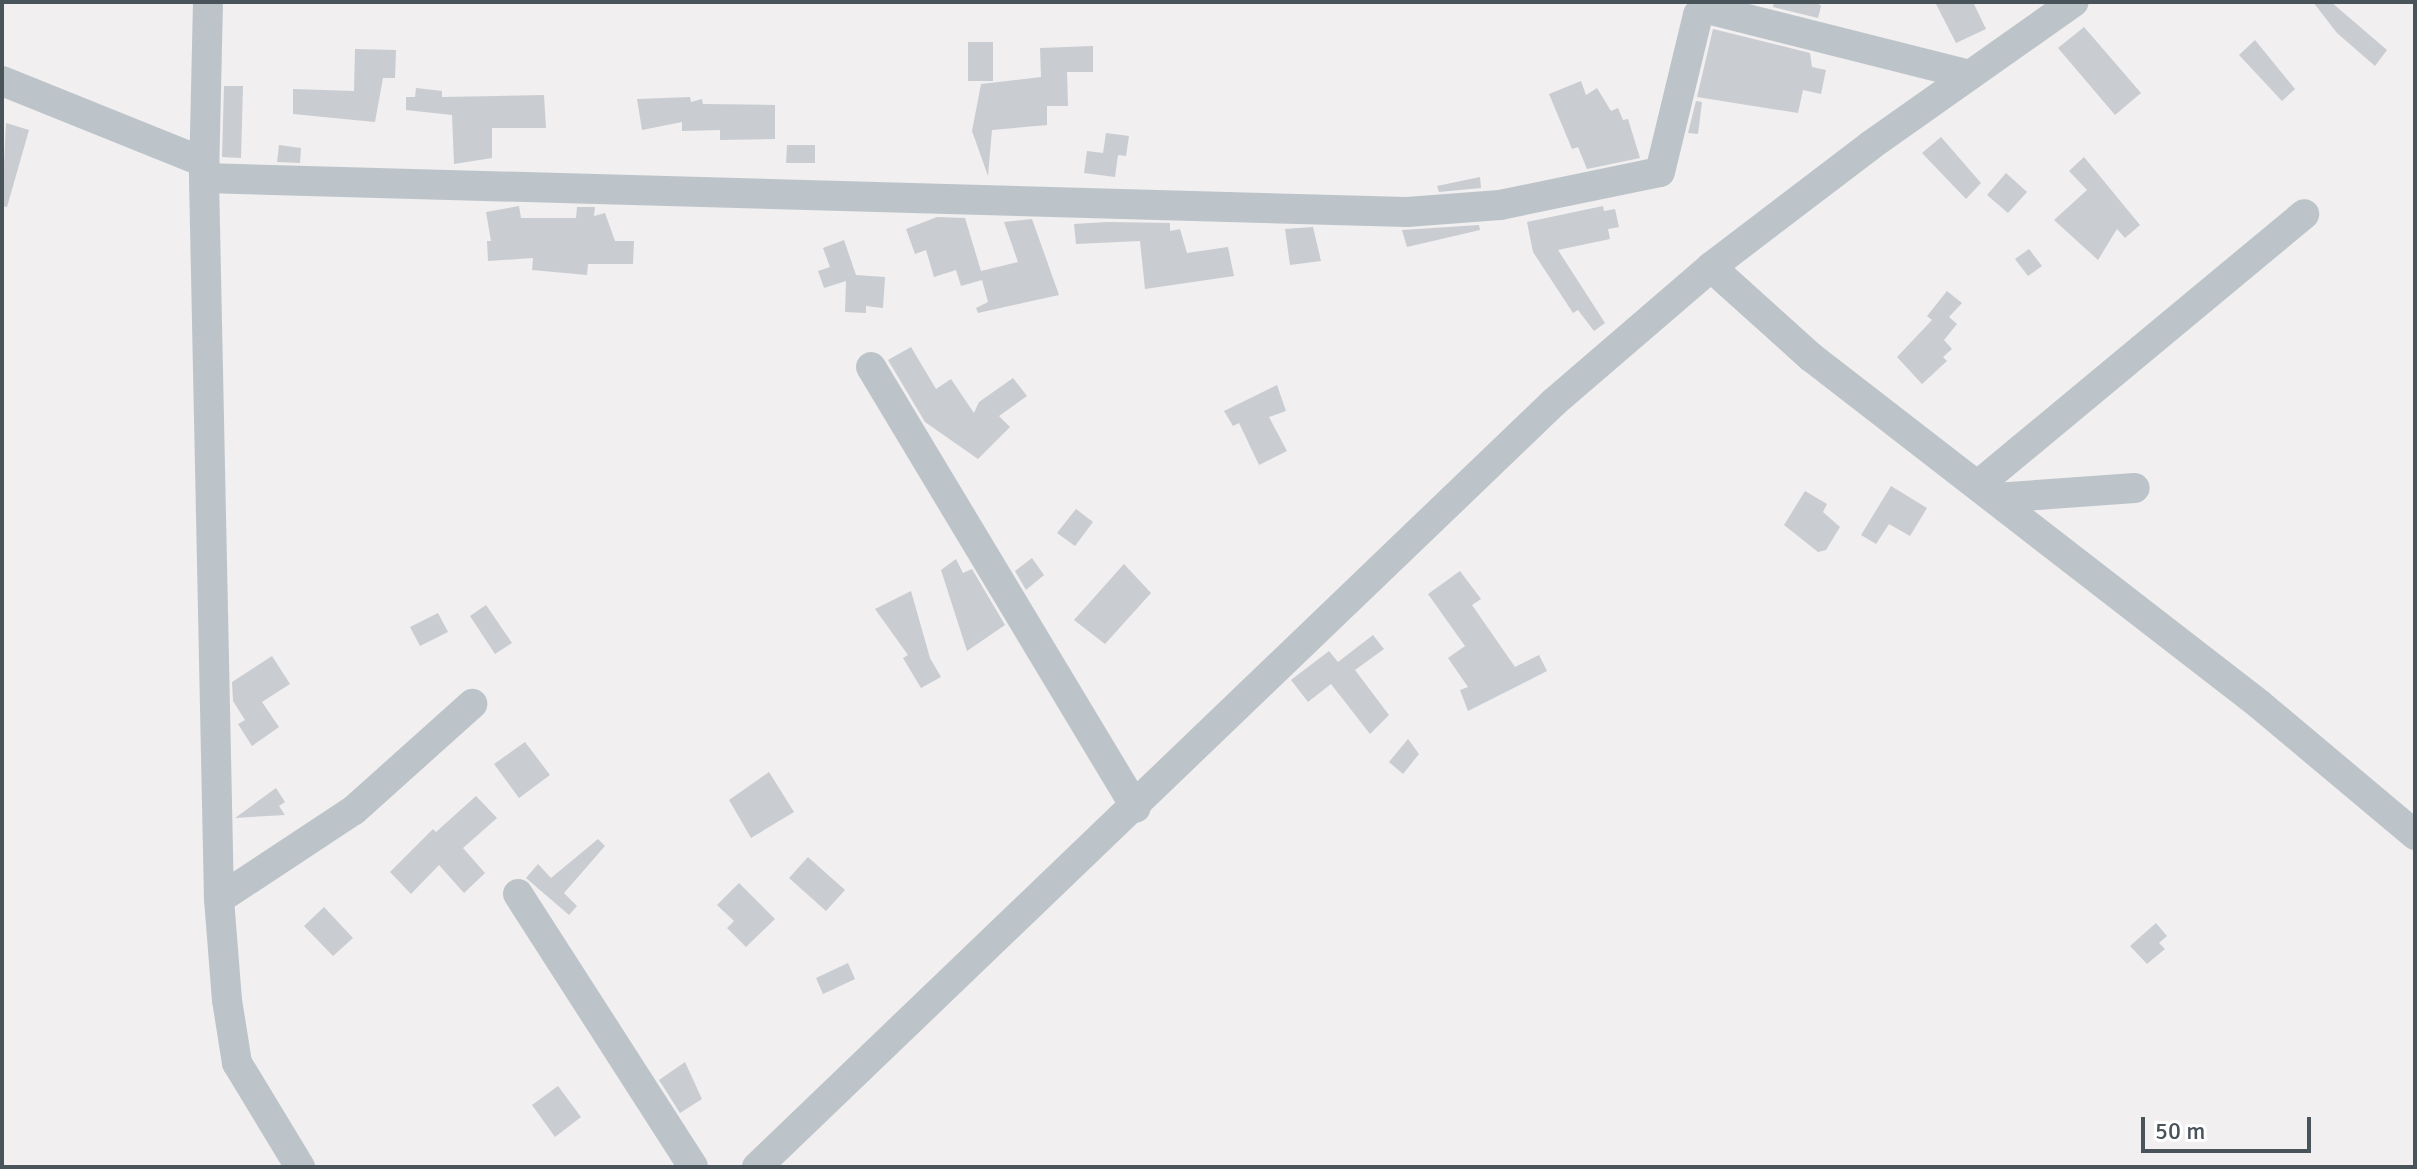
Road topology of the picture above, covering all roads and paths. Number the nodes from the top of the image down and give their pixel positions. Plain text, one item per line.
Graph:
1 (208, 2) edge
2 (2074, 2) edge
3 (1970, 75) junction
4 (2, 81) edge
5 (204, 170) junction
6 (2304, 214) dead end
7 (1711, 267) junction
8 (871, 367) dead end
9 (2135, 488) dead end
10 (1986, 492) junction
11 (472, 704) dead end
12 (1136, 808) junction
13 (2415, 835) edge
14 (518, 894) dead end
15 (219, 899) junction
16 (300, 1167) edge
17 (693, 1167) edge
18 (757, 1167) edge

1 - 5 street
2 - 3 street
3 - 5 street
3 - 7 street
4 - 5 street
5 - 15 street
6 - 10 street
7 - 10 street
7 - 12 street
8 - 12 street
9 - 10 street
10 - 13 street
11 - 15 street
12 - 18 street
14 - 17 street
15 - 16 street

